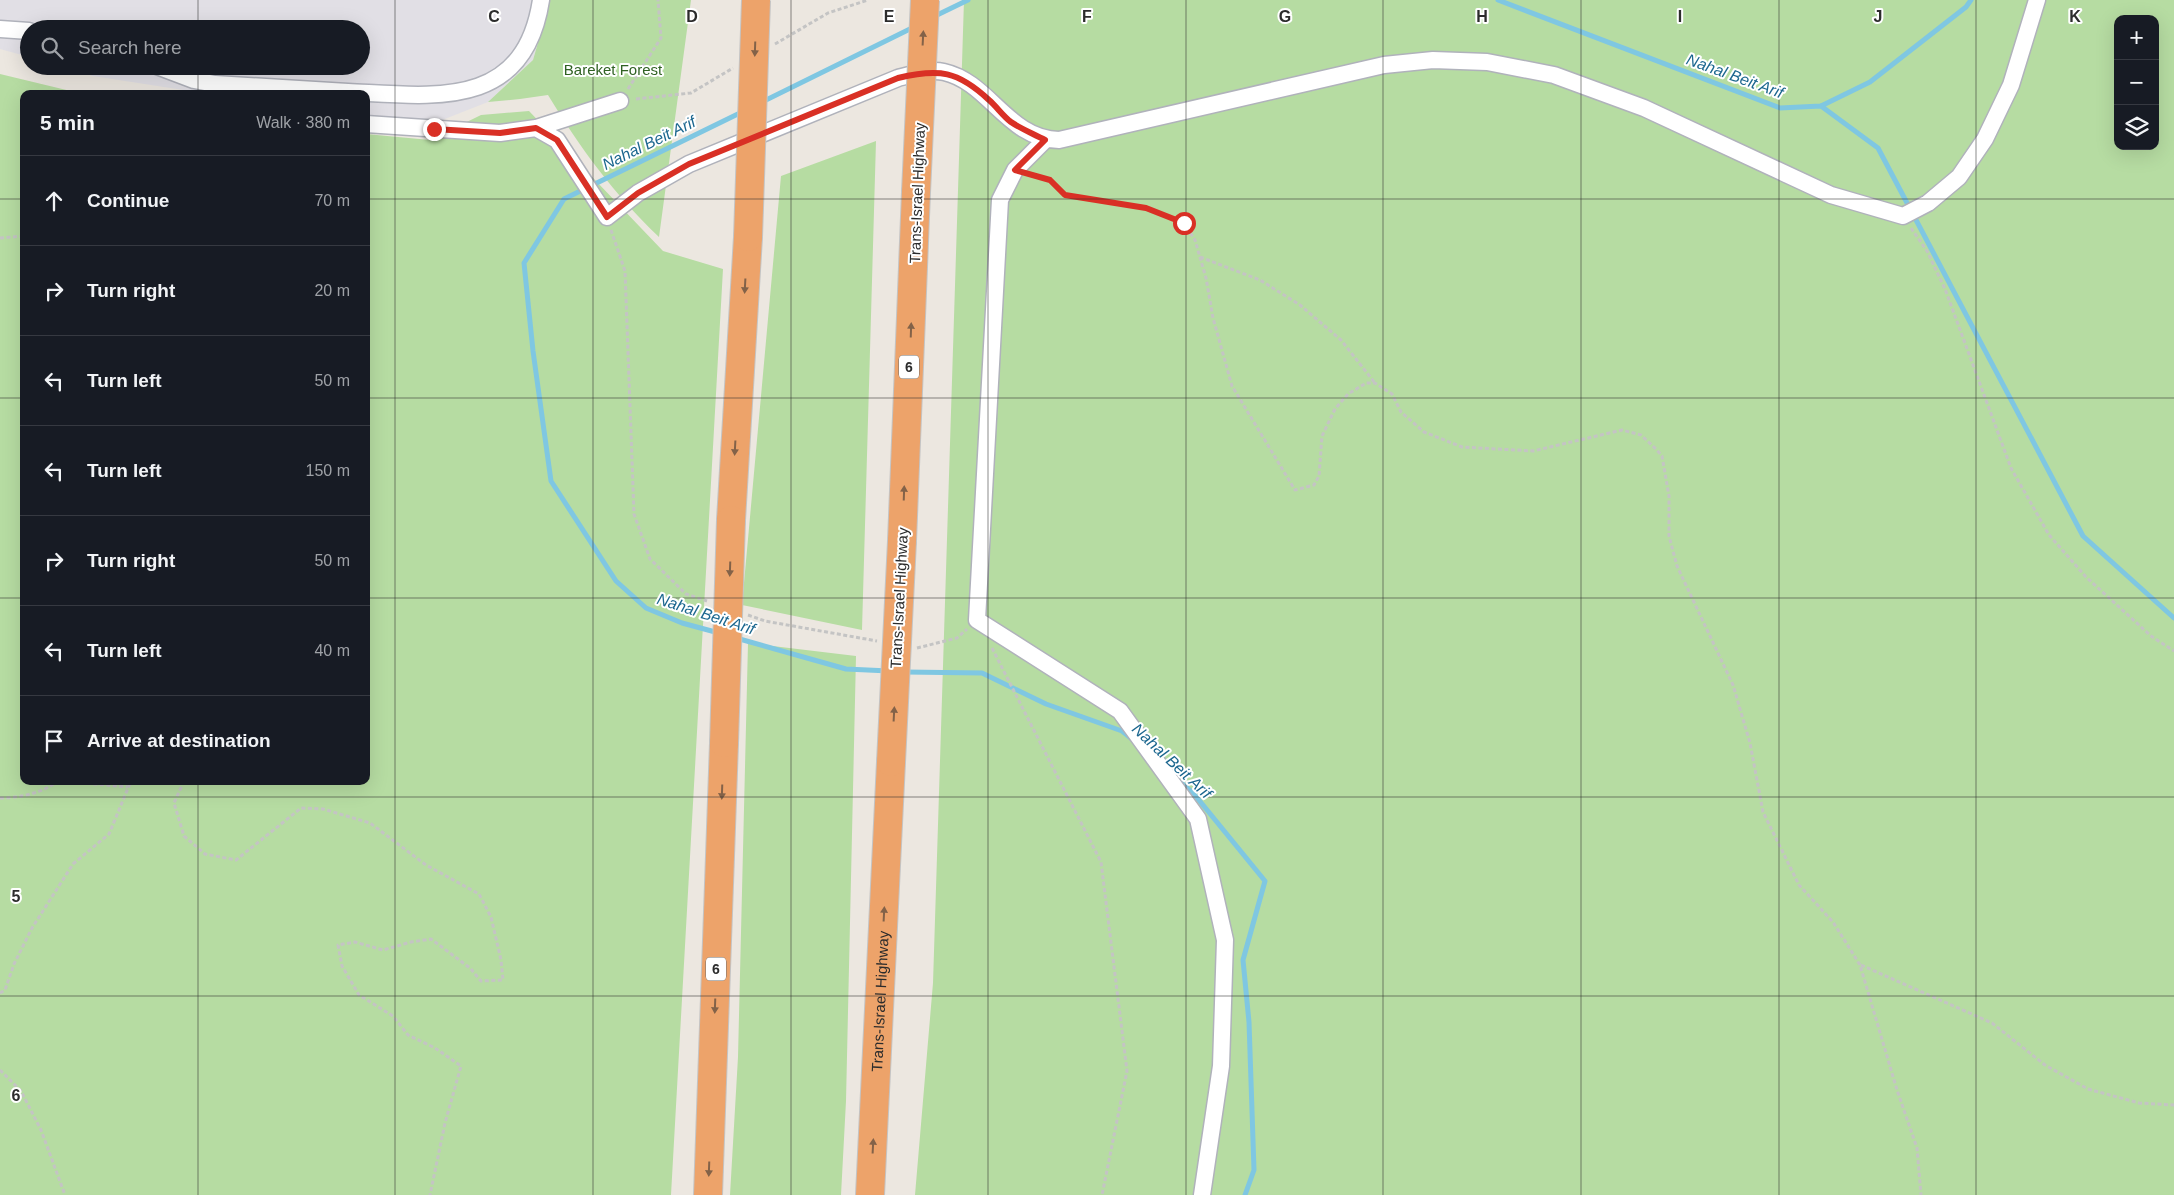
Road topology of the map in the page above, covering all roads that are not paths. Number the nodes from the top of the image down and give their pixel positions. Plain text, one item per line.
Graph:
1 (541, 0) edge
2 (756, 0) edge
3 (925, 0) edge
4 (2037, 0) edge
5 (0, 29) edge
6 (20, 31) edge
7 (172, 75) edge
8 (191, 87) edge
9 (318, 90) edge
10 (370, 93) edge
11 (620, 100) road end
12 (370, 124) edge
13 (536, 128) junction
14 (1045, 140) junction
15 (708, 1195) edge
16 (870, 1195) edge
17 (1202, 1195) edge

1 - 10 street
2 -> 15 highway, 6, bridge
16 -> 3 highway, Trans-Israel Highway / 6, bridge
4 - 14 street
5 - 6 street
7 - 8 street
8 - 9 street
11 - 13 street
12 - 13 street
13 - 14 street
14 - 17 street

